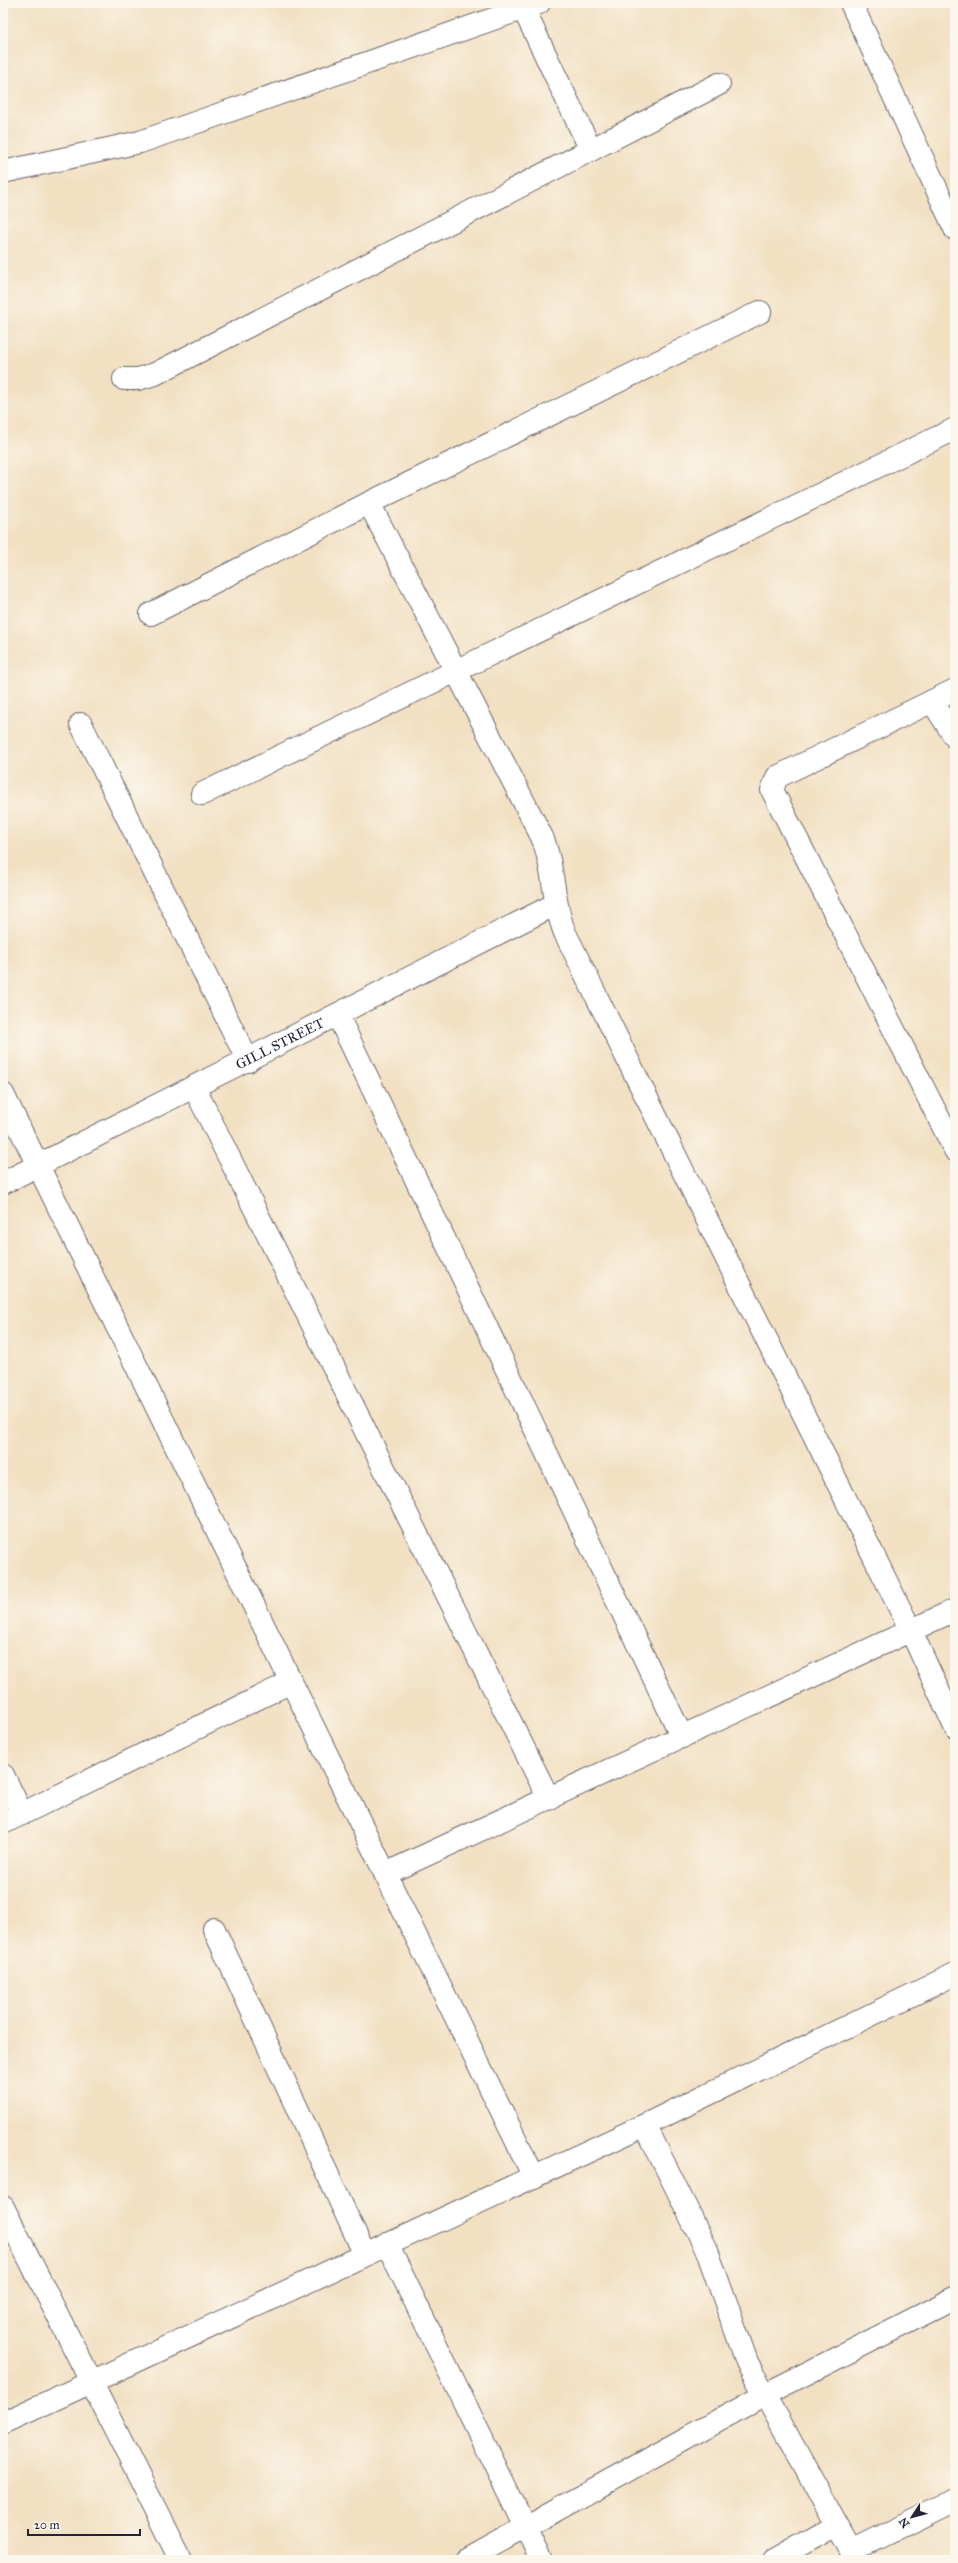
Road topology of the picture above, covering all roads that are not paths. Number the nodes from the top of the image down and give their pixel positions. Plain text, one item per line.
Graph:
1 (851, 3) edge
2 (531, 6) edge
3 (719, 84) dead end
4 (591, 150) junction
5 (3, 172) edge
6 (955, 229) edge
7 (760, 312) dead end
8 (124, 379) dead end
9 (955, 428) edge
10 (369, 503) junction
11 (151, 614) dead end
12 (457, 668) junction
13 (955, 690) edge
14 (932, 701) junction
15 (81, 724) dead end
16 (955, 737) edge
17 (202, 794) dead end
18 (556, 904) junction
19 (338, 1016) junction
20 (248, 1061) junction
21 (194, 1088) junction
22 (3, 1094) edge
23 (955, 1150) edge
24 (39, 1166) junction
25 (3, 1183) edge
26 (955, 1610) edge
27 (910, 1631) junction
28 (291, 1682) junction
29 (955, 1726) edge
30 (682, 1737) junction
31 (3, 1775) edge
32 (548, 1799) junction
33 (12, 1818) edge
34 (385, 1874) junction
35 (214, 1929) dead end
36 (955, 1974) edge
37 (645, 2125) junction
38 (534, 2177) junction
39 (3, 2207) edge
40 (387, 2244) junction
41 (365, 2255) junction
42 (955, 2298) edge
43 (91, 2384) junction
44 (764, 2395) junction
45 (3, 2423) edge
46 (955, 2500) edge
47 (836, 2525) junction
48 (524, 2526) junction
49 (853, 2556) edge
50 (181, 2560) edge
51 (466, 2560) edge
52 (542, 2560) edge
53 (774, 2560) edge

1 - 6 street
2 - 4 street
2 - 5 street
3 - 4 street
4 - 8 street
7 - 10 street
9 - 12 street
10 - 11 street
10 - 12 street
12 - 17 street
12 - 18 street
13 - 14 street
14 - 16 street
14 - 23 street
15 - 20 street
18 - 19 street, GILL STREET
18 - 27 street
19 - 20 street, GILL STREET
19 - 30 street
20 - 21 street, GILL STREET
21 - 24 street, GILL STREET
21 - 32 street
22 - 24 street
24 - 25 street, GILL STREET
24 - 28 street
26 - 27 street
27 - 29 street
27 - 30 street
28 - 33 street
28 - 34 street
30 - 32 street
31 - 33 street
32 - 34 street
34 - 38 street
35 - 41 street
36 - 37 street
37 - 38 street
37 - 44 street
38 - 40 street
39 - 43 street
40 - 41 street
40 - 48 street
41 - 43 street
42 - 44 street
43 - 45 street
43 - 50 street
44 - 47 street
44 - 48 street
46 - 49 street
47 - 49 street
47 - 53 street
48 - 51 street
48 - 52 street

